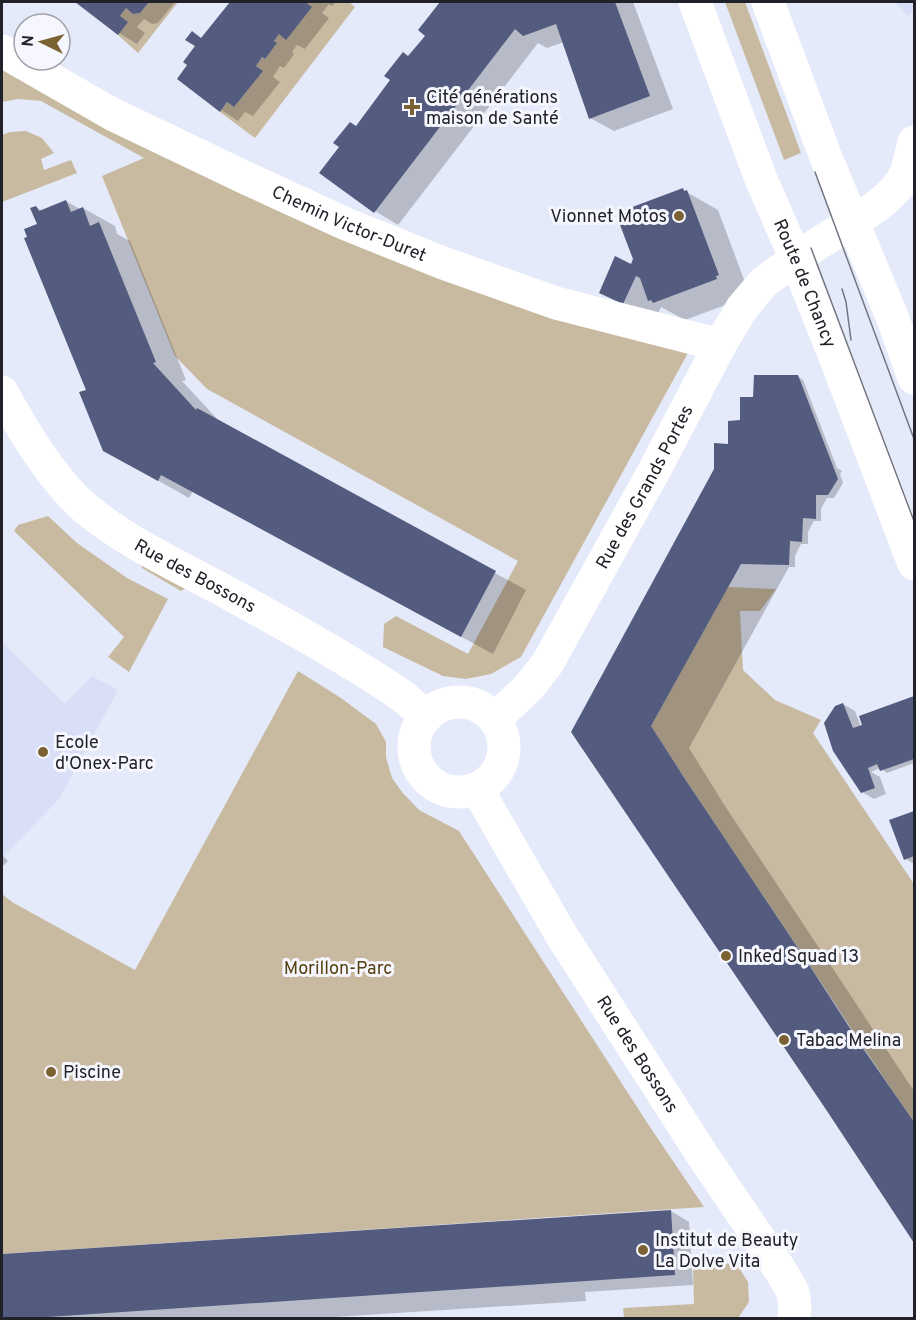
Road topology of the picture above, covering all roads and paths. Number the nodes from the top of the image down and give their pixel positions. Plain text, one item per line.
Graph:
1 (695, 2) edge
2 (768, 2) edge
3 (2, 51) edge
4 (915, 142) edge
5 (853, 222) junction
6 (796, 259) junction
7 (720, 345) junction
8 (915, 378) edge
9 (2, 392) edge
10 (915, 564) edge
11 (427, 716) junction
12 (495, 719) junction
13 (477, 789) junction
14 (794, 1318) edge

1 - 6 street, Route de Chancy
2 - 5 street
3 - 7 street, Chemin Victor-Duret
4 - 5 street, Rue des Grands Portes
5 - 6 street, Rue des Grands Portes
5 - 8 street
6 - 7 street, Rue des Grands Portes
6 - 10 street, Route de Chancy
7 - 12 street, Rue des Grands Portes
9 - 11 street, Rue des Bossons
11 - 12 street
11 - 13 street
12 - 13 street
13 - 14 street, Rue des Bossons

